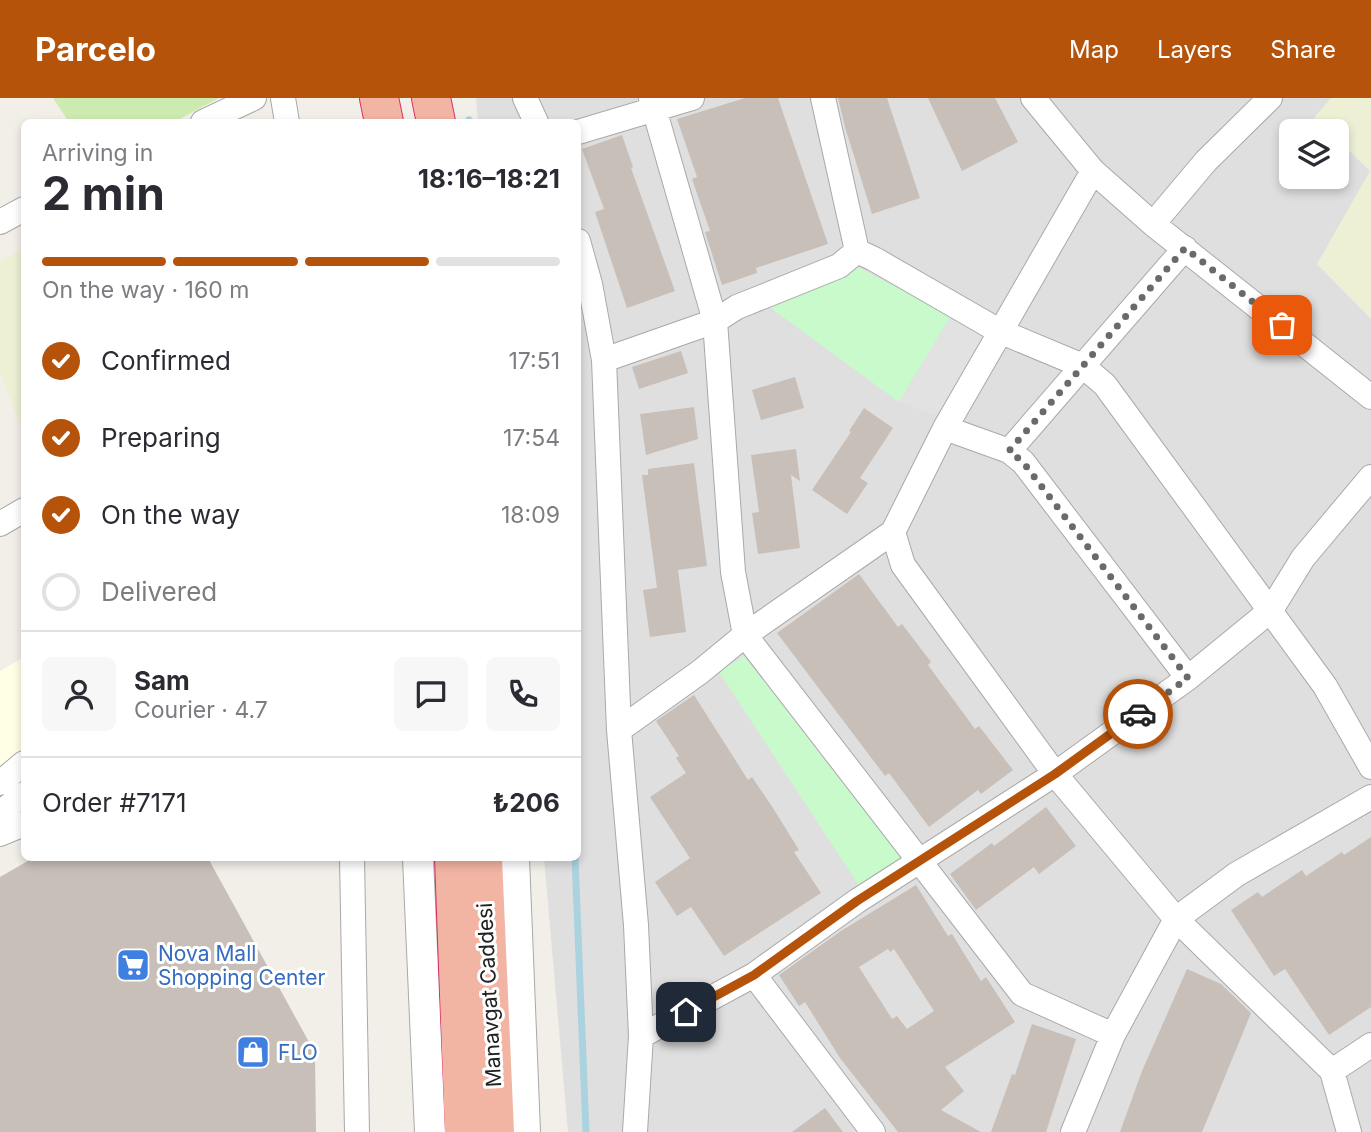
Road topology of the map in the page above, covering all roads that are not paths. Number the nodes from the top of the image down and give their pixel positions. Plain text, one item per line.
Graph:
1 (254, 98) edge
2 (283, 98) edge
3 (431, 98) edge
4 (525, 98) edge
5 (692, 98) edge
6 (823, 98) edge
7 (1033, 98) edge
8 (1270, 98) edge
9 (654, 104) edge
10 (209, 119) edge
11 (286, 119) edge
12 (435, 119) edge
13 (535, 119) edge
14 (581, 131) edge
15 (1093, 172) junction
16 (21, 211) edge
17 (0, 222) edge
18 (1153, 224) junction
19 (1185, 248) junction
20 (856, 251) junction
21 (581, 252) edge
22 (715, 321) junction
23 (999, 331) junction
24 (604, 360) junction
25 (1083, 366) junction
26 (1371, 397) edge
27 (945, 428) junction
28 (1009, 451) junction
29 (1371, 477) edge
30 (21, 512) edge
31 (0, 524) edge
32 (893, 533) junction
33 (1271, 610) junction
34 (745, 635) junction
35 (1188, 678) junction
36 (620, 730) junction
37 (21, 766) edge
38 (1371, 767) edge
39 (1055, 774) junction
40 (0, 783) edge
41 (21, 796) edge
42 (1371, 797) edge
43 (0, 813) edge
44 (21, 825) edge
45 (0, 834) edge
46 (352, 861) edge
47 (418, 861) edge
48 (454, 861) edge
49 (483, 861) edge
50 (514, 861) edge
51 (919, 862) junction
52 (1176, 919) junction
53 (754, 975) junction
54 (1113, 1035) junction
55 (641, 1036) junction
56 (1371, 1045) edge
57 (1332, 1071) junction
58 (357, 1132) edge
59 (429, 1132) edge
60 (464, 1132) edge
61 (495, 1132) edge
62 (525, 1132) edge
63 (635, 1132) edge
64 (873, 1132) edge
65 (1073, 1132) edge
66 (1349, 1132) edge

1 - 10 street
2 - 11 street
3 - 12 highway
4 - 13 street
5 - 9 street
6 - 20 street
7 - 15 street
8 - 18 street
9 - 14 street
9 - 22 street
15 - 18 street
15 - 23 street
16 - 17 street
18 - 19 street
19 - 25 street
19 - 26 street
20 - 22 street
20 - 23 street
21 - 24 street
22 - 24 street
22 - 34 street
23 - 25 street
23 - 27 street
24 - 36 street
25 - 28 street
25 - 33 street
27 - 28 street
27 - 32 street
28 - 35 street
29 - 33 street
30 - 31 street
32 - 34 street
32 - 39 street
33 - 35 street
33 - 38 street
34 - 36 street
34 - 51 street
35 - 39 street
36 - 55 street
37 - 40 street
39 - 51 street
39 - 52 street
41 - 43 street
42 - 52 street
44 - 45 street
46 - 58 street
47 - 59 street
48 - 60 highway, Manavgat Caddesi
49 - 61 highway, Manavgat Caddesi
50 - 62 street
51 - 53 street
51 - 54 street
52 - 54 street
52 - 57 street
53 - 55 street
53 - 64 street
54 - 65 street
55 - 63 street
56 - 57 street
57 - 66 street

